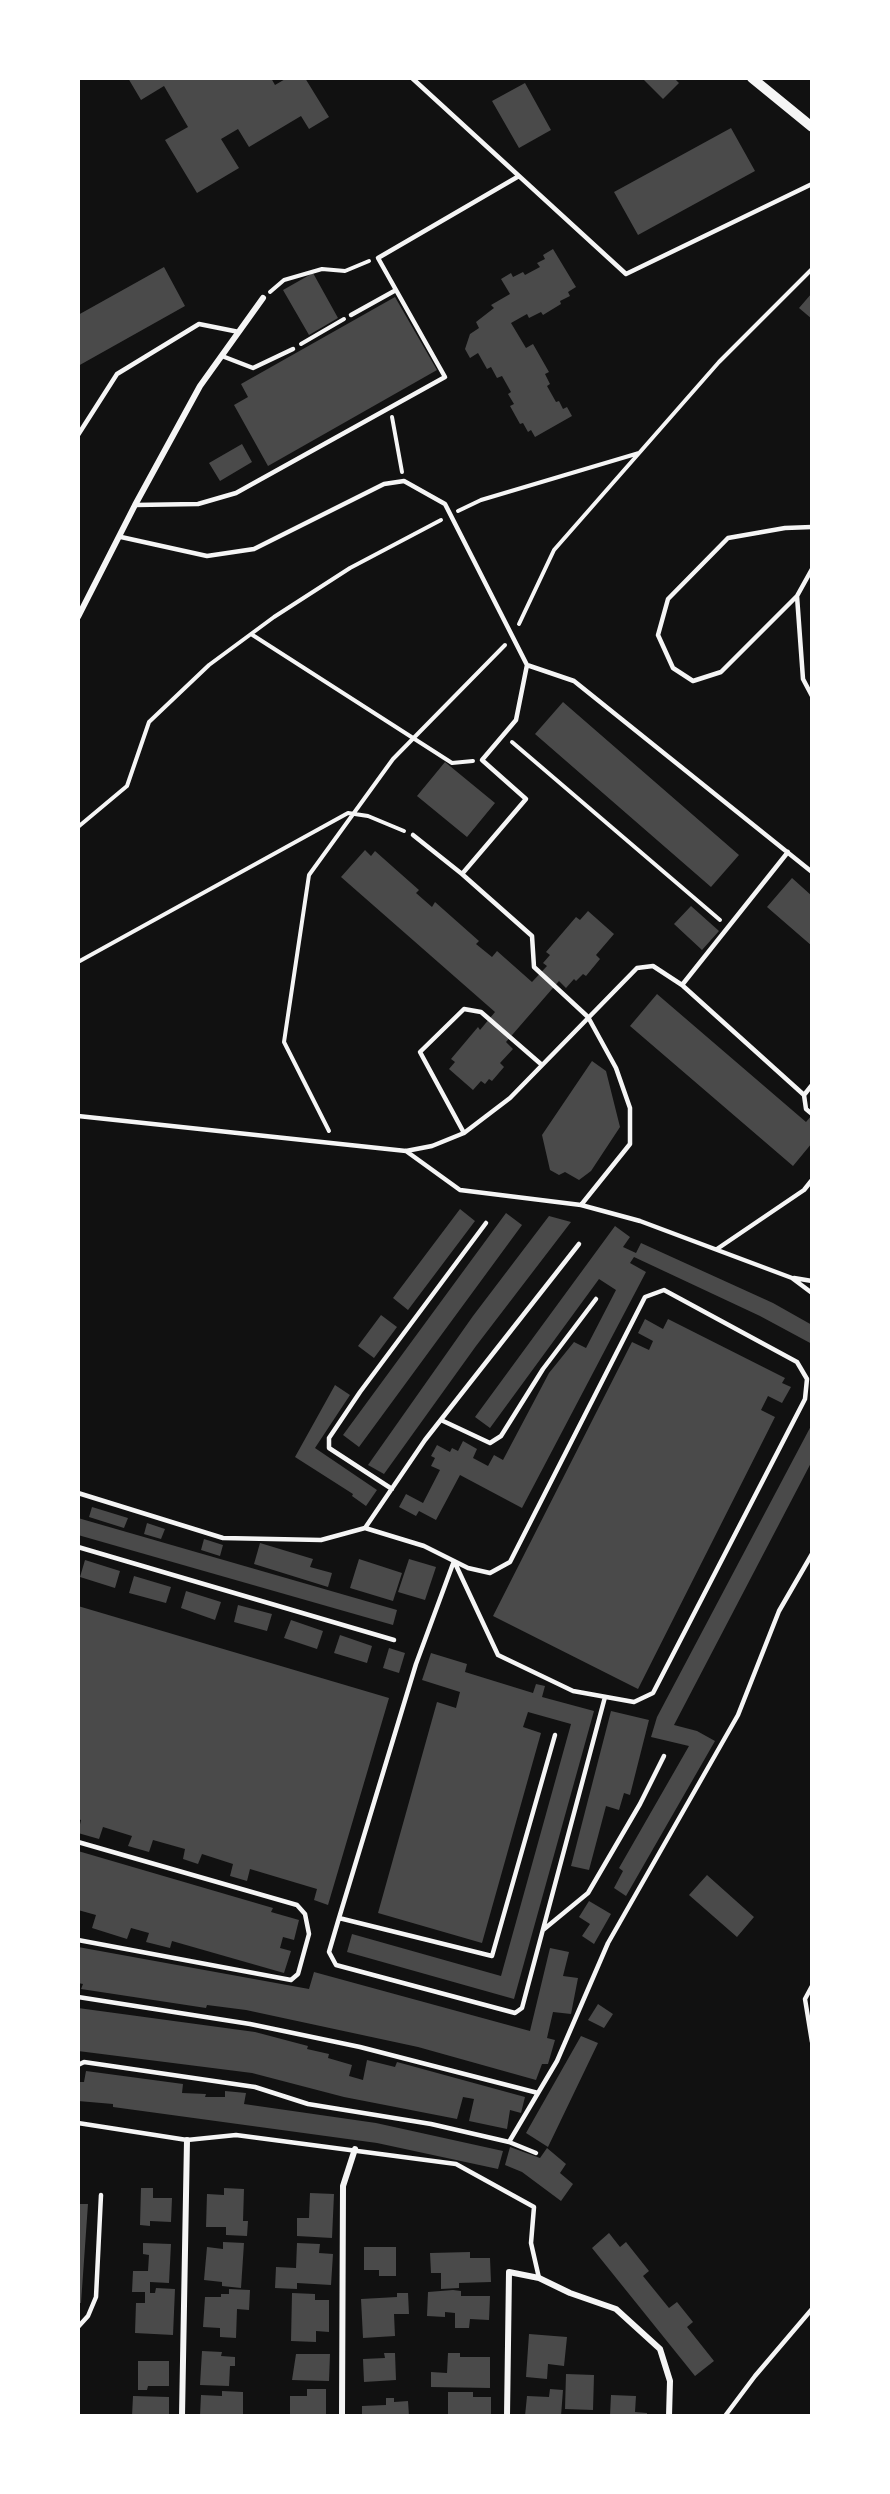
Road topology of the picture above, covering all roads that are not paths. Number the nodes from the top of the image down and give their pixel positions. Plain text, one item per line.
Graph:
1 (412, 78) edge
2 (753, 78) edge
3 (812, 128) edge
4 (519, 176) junction
5 (812, 184) edge
6 (396, 290) junction
7 (263, 298) road end
8 (351, 315) road end
9 (239, 332) junction
10 (293, 349) road end
11 (222, 356) junction
12 (78, 435) edge
13 (135, 505) junction
14 (812, 527) edge
15 (121, 537) junction
16 (812, 569) edge
17 (797, 596) junction
18 (78, 617) edge
19 (527, 666) junction
20 (812, 696) edge
21 (413, 835) road end
22 (788, 852) junction
23 (812, 872) edge
24 (462, 874) junction
25 (682, 985) junction
26 (588, 1017) junction
27 (542, 1065) junction
28 (812, 1085) edge
29 (804, 1095) junction
30 (812, 1114) edge
31 (78, 1116) edge
32 (464, 1133) junction
33 (406, 1151) junction
34 (812, 1180) edge
35 (581, 1205) junction
36 (486, 1223) dead end
37 (579, 1244) dead end
38 (717, 1249) junction
39 (792, 1278) junction
40 (812, 1281) edge
41 (812, 1293) edge
42 (596, 1299) dead end
43 (441, 1420) junction
44 (392, 1489) junction
45 (78, 1493) edge
46 (365, 1527) junction
47 (78, 1547) edge
48 (812, 1554) edge
49 (454, 1561) junction
50 (393, 1640) dead end
51 (605, 1697) junction
52 (555, 1735) dead end
53 (664, 1756) dead end
54 (78, 1842) edge
55 (339, 1918) junction
56 (543, 1930) junction
57 (78, 1940) edge
58 (812, 1986) edge
59 (78, 1997) edge
60 (812, 2042) edge
61 (78, 2065) edge
62 (538, 2093) junction
63 (78, 2123) edge
64 (187, 2140) junction
65 (509, 2142) junction
66 (355, 2150) junction
67 (536, 2153) dead end
68 (101, 2195) dead end
69 (539, 2278) junction
70 (812, 2309) edge
71 (78, 2327) edge
72 (182, 2416) edge
73 (342, 2416) edge
74 (507, 2416) edge
75 (669, 2416) edge
76 (725, 2416) edge

1 - 4 lane
2 - 3 street
4 - 5 lane
4 - 6 lane
6 - 8 lane
6 - 13 lane
7 - 9 street
9 - 11 street
9 - 12 lane
10 - 11 lane
11 - 13 street
13 - 15 street
14 - 17 lane
15 - 18 street
15 - 19 lane
16 - 17 lane
17 - 20 lane
19 - 22 lane
19 - 24 lane
21 - 24 lane
22 - 23 lane
22 - 25 lane
24 - 26 lane
25 - 26 lane
25 - 29 lane
26 - 27 lane
26 - 35 lane
27 - 32 lane
27 - 32 lane
28 - 29 lane
29 - 30 lane
31 - 33 lane
32 - 33 lane
33 - 35 lane
34 - 38 lane
35 - 38 lane
36 - 44 lane
37 - 43 lane
38 - 39 lane
39 - 40 lane
39 - 41 lane
42 - 43 lane
43 - 44 lane
44 - 46 lane
45 - 46 lane
46 - 49 lane
47 - 50 lane
48 - 62 lane
49 - 51 lane
49 - 51 lane
49 - 55 lane
51 - 56 lane
52 - 55 lane
53 - 56 lane
54 - 57 lane
55 - 56 lane
58 - 60 lane
59 - 62 lane
61 - 65 lane
62 - 65 lane
63 - 64 lane
64 - 66 lane
64 - 72 street
65 - 67 lane
66 - 69 lane
66 - 73 street
68 - 71 lane
69 - 74 street
69 - 75 street
70 - 76 lane

